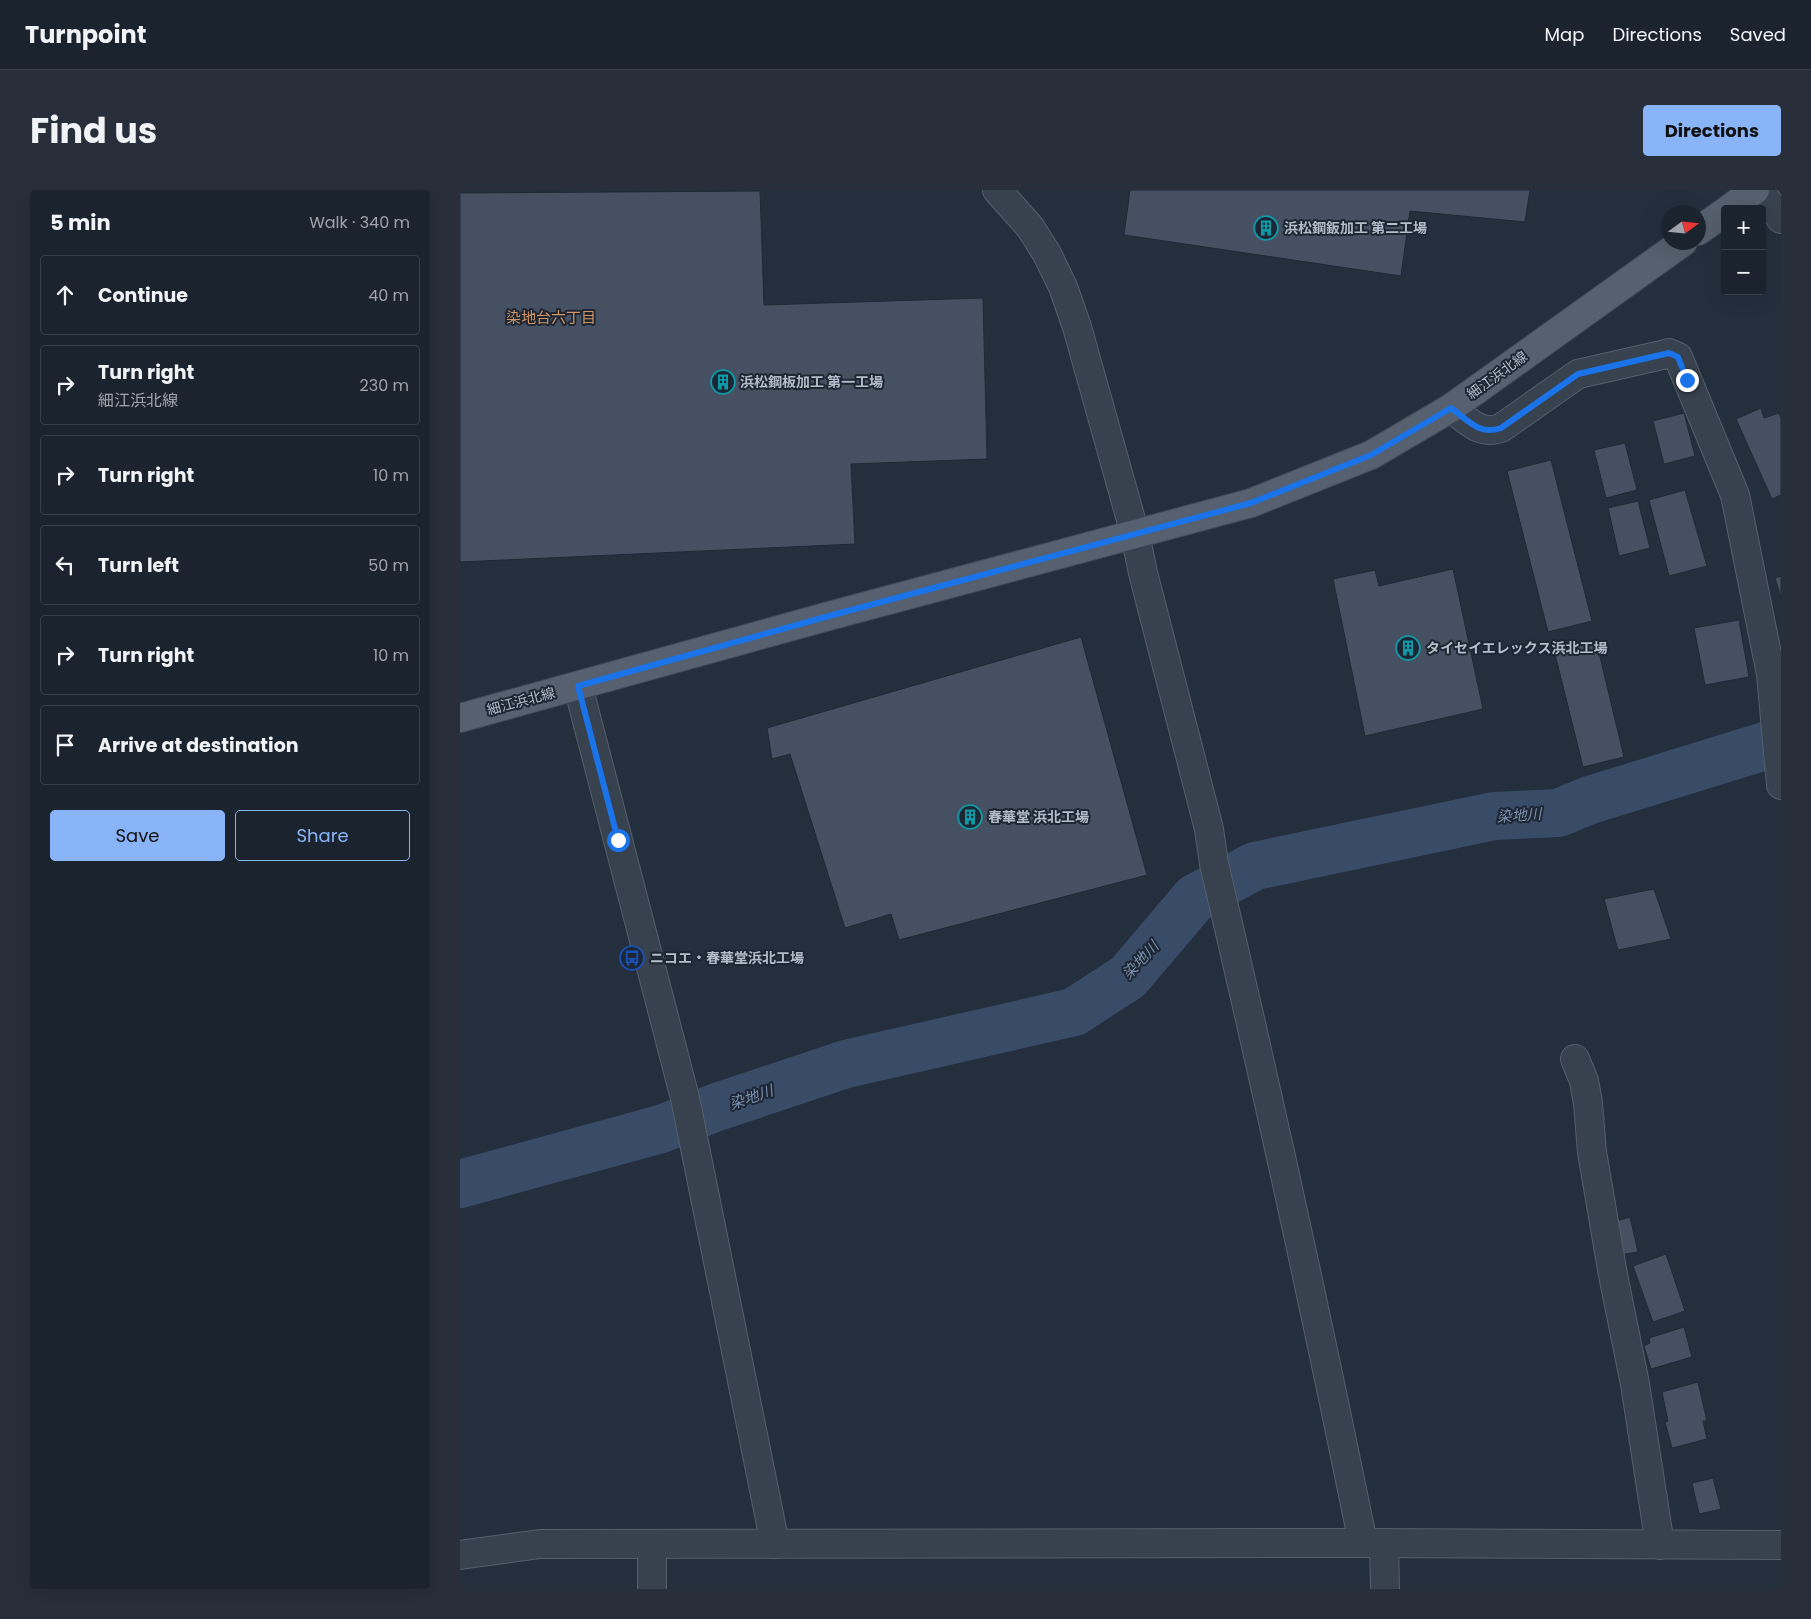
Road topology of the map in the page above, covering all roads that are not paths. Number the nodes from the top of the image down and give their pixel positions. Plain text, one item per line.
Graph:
1 (997, 190) edge
2 (1755, 190) edge
3 (1760, 190) edge
4 (1734, 205) edge
5 (1721, 215) edge
6 (1781, 219) edge
7 (1706, 225) edge
8 (1672, 250) edge
9 (1451, 408) junction
10 (1135, 534) junction
11 (578, 686) junction
12 (460, 718) edge
13 (1781, 785) edge
14 (1575, 1059) dead end
15 (1373, 1543) junction
16 (652, 1544) junction
17 (775, 1544) junction
18 (1660, 1545) junction
19 (1781, 1545) edge
20 (460, 1555) edge
21 (652, 1589) edge
22 (1385, 1589) edge

1 - 10 street
2 - 4 main road
3 - 6 street
5 - 7 main road
8 - 9 main road, 細江浜北線
9 - 10 main road, 細江浜北線
9 - 13 street
10 - 11 main road, 細江浜北線
10 - 15 street
11 - 12 main road, 細江浜北線
11 - 17 street
14 - 18 street
15 - 17 street
15 - 18 street
15 - 22 street
16 - 17 street
16 - 20 street
16 - 21 street
18 - 19 street

